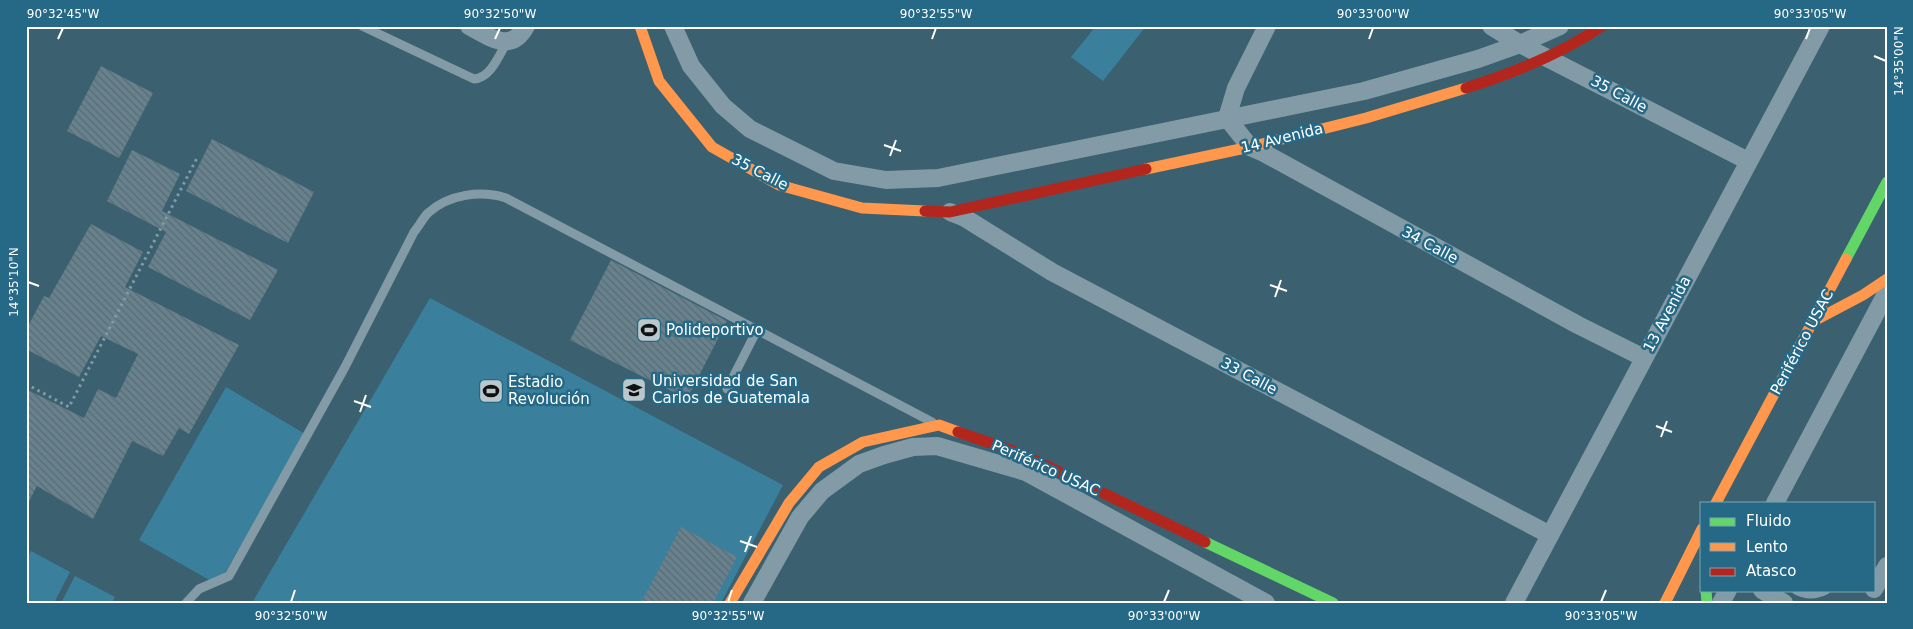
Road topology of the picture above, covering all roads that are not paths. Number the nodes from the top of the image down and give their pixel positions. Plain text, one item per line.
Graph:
1 (362, 26) edge
2 (469, 26) edge
3 (526, 26) edge
4 (640, 26) edge
5 (673, 26) edge
6 (1268, 26) edge
7 (1491, 26) edge
8 (1560, 26) edge
9 (1602, 26) edge
10 (1821, 26) edge
11 (508, 42) junction
12 (1520, 44) junction
13 (1548, 57) junction
14 (1227, 118) junction
15 (1250, 147) junction
16 (1748, 162) junction
17 (1887, 182) edge
18 (950, 212) junction
19 (1887, 279) edge
20 (1887, 292) edge
21 (1812, 322) junction
22 (757, 330) junction
23 (1644, 358) junction
24 (727, 389) dead end
25 (939, 425) junction
26 (1717, 502) edge
27 (1776, 502) edge
28 (1700, 533) edge
29 (1550, 535) junction
30 (1887, 566) edge
31 (1876, 586) edge
32 (1765, 592) edge
33 (1799, 592) edge
34 (1822, 592) edge
35 (186, 603) edge
36 (730, 603) edge
37 (752, 603) edge
38 (1266, 603) edge
39 (1333, 603) edge
40 (1514, 603) edge
41 (1665, 603) edge
42 (1784, 603) edge

1 - 11 lane
2 - 11 street
3 - 11 street
4 - 18 street, 35 Calle
5 - 14 street, 14 Avenida
6 - 14 street
7 - 12 street, 35 Calle
8 - 12 street, 14 Avenida
9 - 13 street, 14 Avenida
10 - 16 street, 13 Avenida
12 - 13 street, 35 Calle
12 - 14 street, 14 Avenida
13 - 15 street, 14 Avenida
13 - 16 street, 35 Calle
14 - 15 street, 34 Calle
15 - 18 street, 14 Avenida
15 - 23 street, 34 Calle
16 - 23 street, 13 Avenida
17 - 21 street, Periférico USAC
18 - 29 street, 33 Calle
19 - 21 street
20 - 27 street
21 - 26 street, Periférico USAC
22 - 24 lane
22 - 25 lane
22 - 35 lane
23 - 29 street, 13 Avenida
25 - 36 street
25 - 39 street, Periférico USAC
28 - 41 street
29 - 40 street, 13 Avenida
30 - 31 street
32 - 42 street
33 - 34 lane
37 - 38 street, Periférico USAC

